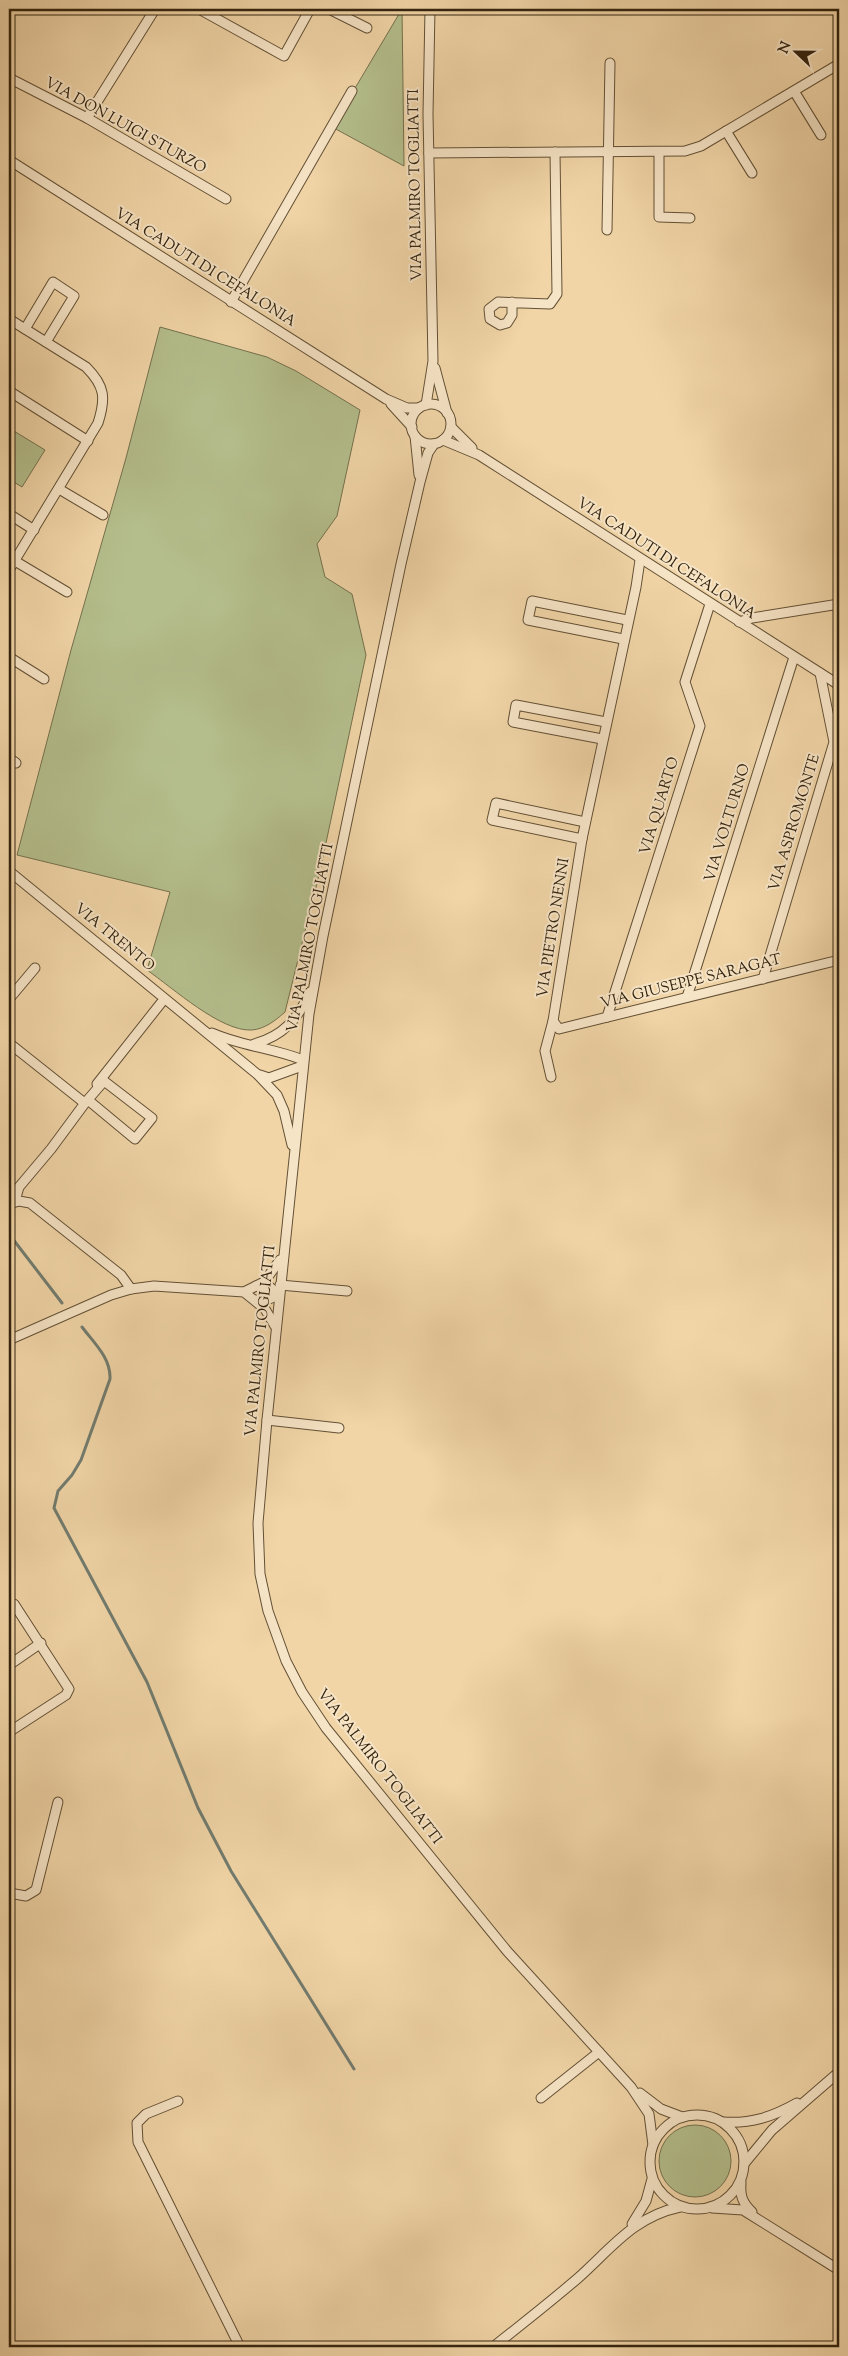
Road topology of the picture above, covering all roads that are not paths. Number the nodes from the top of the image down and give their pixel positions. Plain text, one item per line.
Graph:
1 (154, 9) edge
2 (200, 9) edge
3 (310, 9) edge
4 (329, 9) edge
5 (430, 9) edge
6 (367, 28) dead end
7 (610, 63) dead end
8 (839, 64) edge
9 (9, 78) edge
10 (352, 91) dead end
11 (794, 91) junction
12 (87, 118) junction
13 (726, 131) junction
14 (821, 135) dead end
15 (555, 152) junction
16 (608, 152) junction
17 (659, 152) junction
18 (429, 153) junction
19 (9, 160) edge
20 (752, 173) dead end
21 (226, 199) dead end
22 (690, 218) dead end
23 (607, 230) dead end
24 (232, 302) junction
25 (512, 302) dead end
26 (9, 319) edge
27 (25, 329) junction
28 (46, 342) junction
29 (433, 360) junction
30 (9, 391) edge
31 (386, 399) junction
32 (423, 406) junction
33 (447, 413) junction
34 (451, 427) junction
35 (413, 431) junction
36 (88, 441) junction
37 (438, 442) junction
38 (479, 455) junction
39 (420, 482) junction
40 (59, 489) junction
41 (9, 514) edge
42 (102, 515) dead end
43 (34, 530) junction
44 (640, 560) junction
45 (15, 561) junction
46 (9, 570) edge
47 (67, 592) dead end
48 (710, 604) junction
49 (839, 604) edge
50 (627, 620) junction
51 (739, 622) junction
52 (623, 639) junction
53 (9, 657) edge
54 (794, 657) junction
55 (820, 673) junction
56 (44, 679) dead end
57 (839, 685) edge
58 (606, 722) junction
59 (602, 739) junction
60 (585, 822) junction
61 (582, 839) junction
62 (9, 871) edge
63 (839, 960) edge
64 (35, 968) dead end
65 (316, 978) junction
66 (763, 978) junction
67 (687, 997) junction
68 (9, 999) edge
69 (161, 1003) dead end
70 (607, 1017) junction
71 (553, 1021) junction
72 (200, 1028) junction
73 (9, 1043) edge
74 (250, 1045) junction
75 (303, 1063) junction
76 (257, 1074) junction
77 (551, 1077) dead end
78 (85, 1102) junction
79 (295, 1157) junction
80 (12, 1202) edge
81 (283, 1256) junction
82 (280, 1285) junction
83 (256, 1286) junction
84 (131, 1289) junction
85 (347, 1291) dead end
86 (244, 1292) junction
87 (279, 1295) junction
88 (257, 1300) junction
89 (275, 1326) junction
90 (9, 1340) edge
91 (267, 1420) junction
92 (339, 1428) dead end
93 (9, 1604) edge
94 (41, 1643) junction
95 (9, 1662) edge
96 (9, 1732) edge
97 (58, 1802) dead end
98 (9, 1893) edge
99 (599, 2052) junction
100 (839, 2072) edge
101 (631, 2087) junction
102 (810, 2096) junction
103 (541, 2098) dead end
104 (178, 2101) dead end
105 (682, 2117) junction
106 (722, 2122) junction
107 (652, 2145) junction
108 (744, 2164) junction
109 (652, 2179) junction
110 (741, 2179) junction
111 (680, 2207) junction
112 (710, 2208) junction
113 (758, 2217) junction
114 (619, 2239) junction
115 (839, 2270) edge
116 (240, 2347) edge
117 (493, 2347) edge

1 - 12 street
2 - 3 street
4 - 6 street
5 - 18 street, VIA PALMIRO TOGLIATTI
7 - 16 street
8 - 11 street
9 - 12 street, VIA DON LUIGI STURZO
10 - 24 street
11 - 13 street
11 - 14 street
12 - 21 street, VIA DON LUIGI STURZO
13 - 17 street
13 - 20 street
15 - 16 street
15 - 18 street
15 - 25 street
16 - 17 street
16 - 23 street
17 - 22 street
18 - 29 street, VIA PALMIRO TOGLIATTI
19 - 24 street, VIA CADUTI DI CEFALONIA
24 - 31 street, VIA CADUTI DI CEFALONIA
26 - 27 street
27 - 28 street
27 - 28 street
28 - 36 street
29 - 32 street, VIA PALMIRO TOGLIATTI
29 - 33 street, VIA PALMIRO TOGLIATTI
30 - 36 street
31 - 32 street, VIA CADUTI DI CEFALONIA
31 - 35 street, VIA CADUTI DI CEFALONIA
32 - 33 street
32 - 35 street, VIA PALMIRO TOGLIATTI
33 - 34 street, VIA PALMIRO TOGLIATTI
34 - 37 street, VIA PALMIRO TOGLIATTI
34 - 38 street, VIA CADUTI DI CEFALONIA
35 - 37 street
35 - 39 street, VIA PALMIRO TOGLIATTI
36 - 40 street
37 - 38 street, VIA CADUTI DI CEFALONIA
37 - 39 street, VIA PALMIRO TOGLIATTI
38 - 44 street, VIA CADUTI DI CEFALONIA
39 - 65 street, VIA PALMIRO TOGLIATTI
40 - 42 street
40 - 43 street
41 - 43 street
43 - 45 street
44 - 48 street, VIA CADUTI DI CEFALONIA
44 - 50 street, VIA PIETRO NENNI
45 - 46 street
45 - 47 street
48 - 51 street, VIA CADUTI DI CEFALONIA
48 - 70 street, VIA QUARTO
49 - 51 street
50 - 52 street, VIA PIETRO NENNI
50 - 52 street
51 - 54 street, VIA CADUTI DI CEFALONIA
52 - 58 street, VIA PIETRO NENNI
53 - 56 street
54 - 55 street, VIA CADUTI DI CEFALONIA
54 - 67 street, VIA VOLTURNO
55 - 57 street, VIA CADUTI DI CEFALONIA
55 - 66 street, VIA ASPROMONTE
58 - 59 street, VIA PIETRO NENNI
58 - 59 street
59 - 60 street, VIA PIETRO NENNI
60 - 61 street, VIA PIETRO NENNI
60 - 61 street, VIA PIETRO NENNI
61 - 71 street, VIA PIETRO NENNI
62 - 72 street, VIA TRENTO
63 - 66 street, VIA GIUSEPPE SARAGAT
64 - 68 street
65 - 74 street
65 - 75 street, VIA PALMIRO TOGLIATTI
66 - 67 street, VIA GIUSEPPE SARAGAT
67 - 70 street, VIA GIUSEPPE SARAGAT
69 - 78 street
70 - 71 street, VIA GIUSEPPE SARAGAT
71 - 77 street, VIA PIETRO NENNI
72 - 74 street, VIA TRENTO
72 - 76 street, VIA TRENTO
73 - 78 street
74 - 75 street, VIA TRENTO
75 - 76 street
75 - 79 street, VIA PALMIRO TOGLIATTI
76 - 79 street, VIA TRENTO
78 - 78 street
78 - 80 street
79 - 81 street, VIA PALMIRO TOGLIATTI
80 - 84 street
81 - 82 street, VIA PALMIRO TOGLIATTI
81 - 83 street
82 - 85 street
82 - 87 street, VIA PALMIRO TOGLIATTI
83 - 86 street
83 - 87 street
84 - 86 street
84 - 90 street
86 - 88 street
87 - 88 street
87 - 89 street, VIA PALMIRO TOGLIATTI
88 - 89 street
89 - 91 street, VIA PALMIRO TOGLIATTI
91 - 92 street
91 - 99 street, VIA PALMIRO TOGLIATTI
93 - 94 street
94 - 95 street
94 - 96 street
97 - 98 street
99 - 101 street, VIA PALMIRO TOGLIATTI
99 - 103 street
100 - 102 street
101 - 105 street
101 - 107 street
102 - 106 street
102 - 108 street
104 - 116 street
105 - 106 street
105 - 107 street
106 - 108 street
107 - 109 street
108 - 110 street
109 - 111 street
109 - 114 street
110 - 112 street
110 - 113 street
111 - 112 street
111 - 114 street
112 - 113 street
113 - 115 street
114 - 117 street

